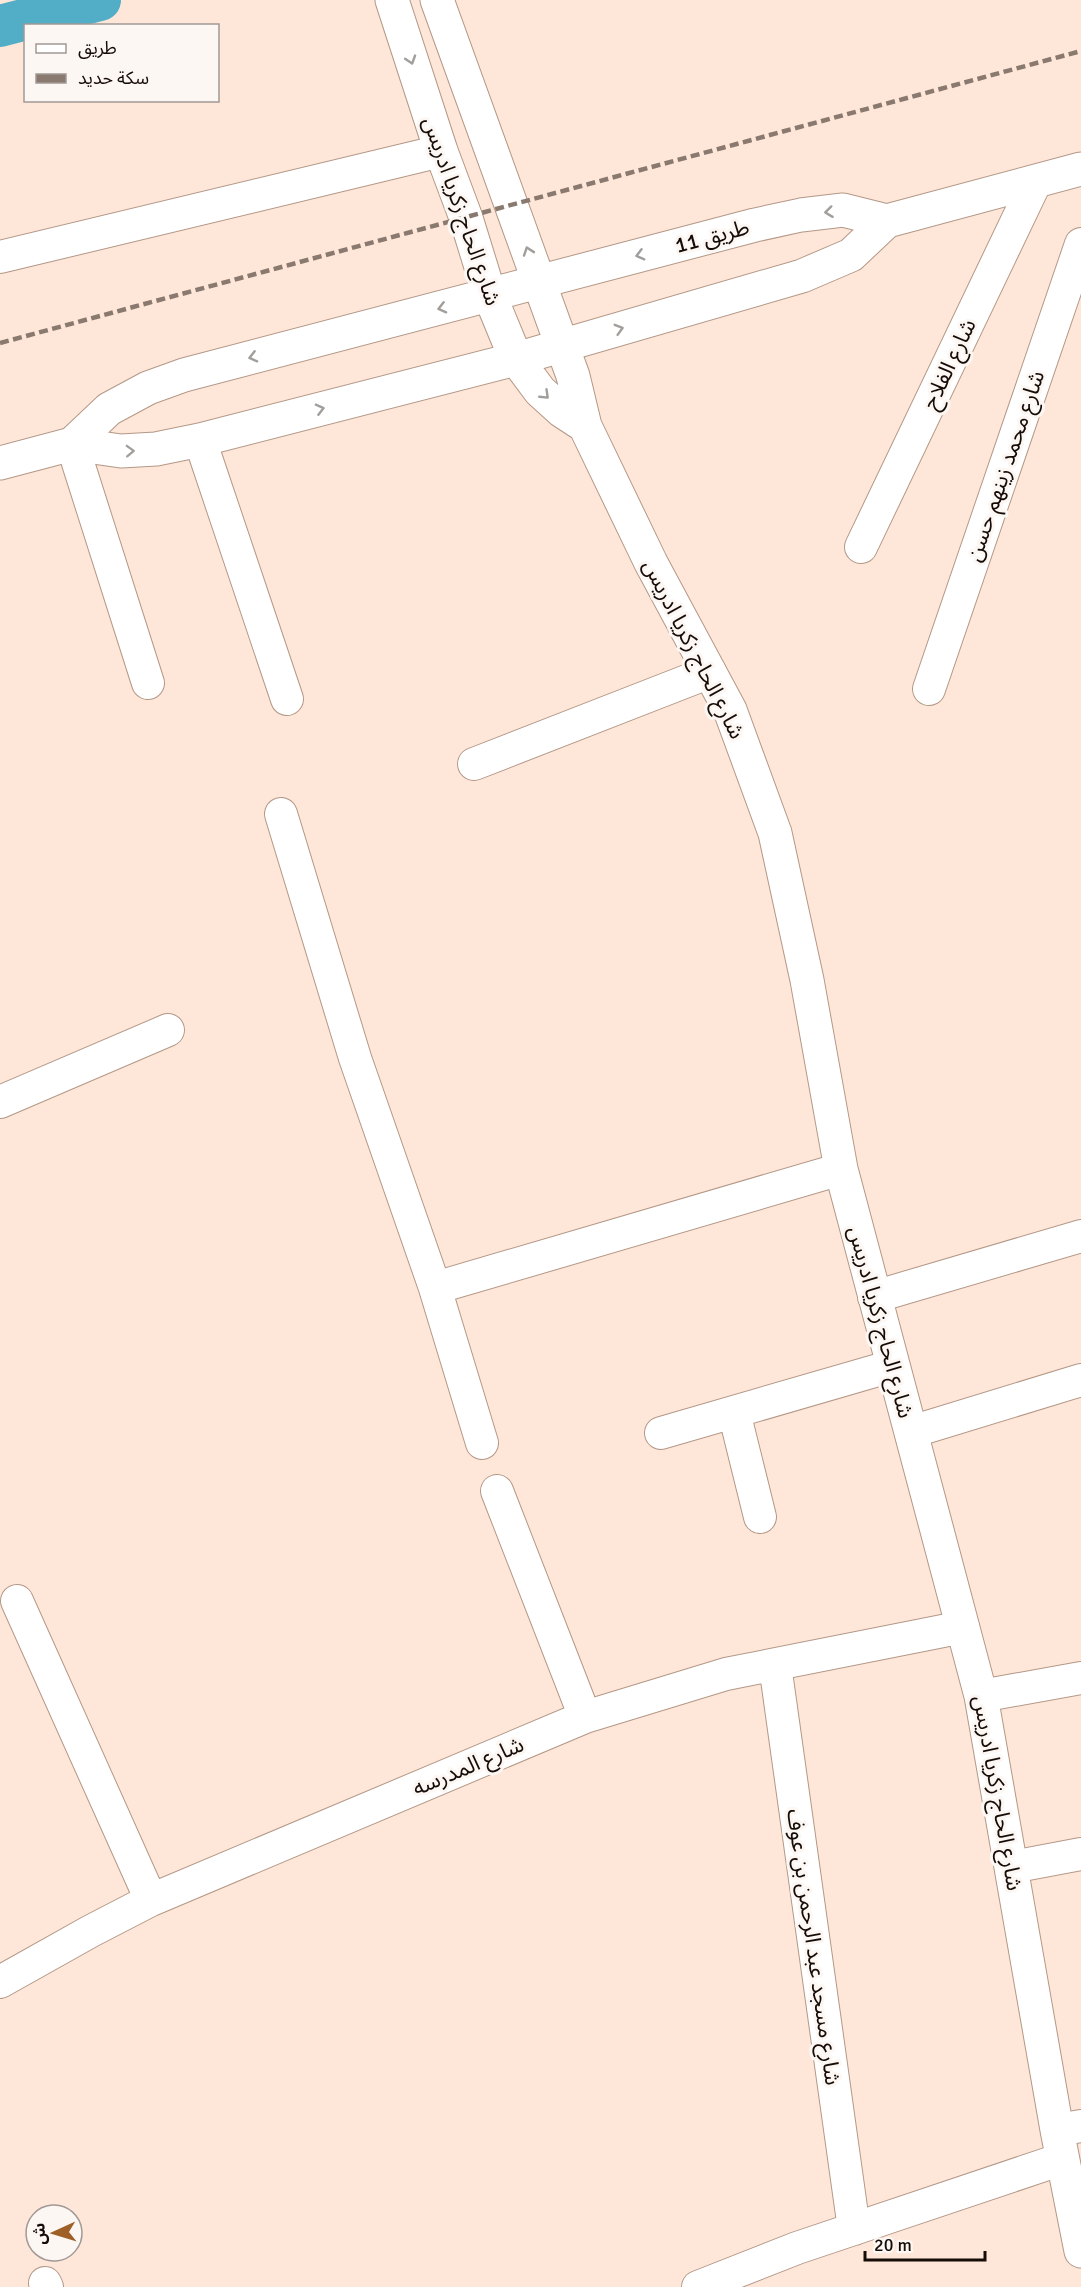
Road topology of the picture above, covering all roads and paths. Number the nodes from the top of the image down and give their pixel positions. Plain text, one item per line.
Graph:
1 (437, 0) edge
2 (393, 2) edge
3 (441, 151) junction
4 (1081, 169) edge
5 (1036, 181) junction
6 (886, 221) junction
7 (1081, 244) edge
8 (0, 257) edge
9 (539, 282) junction
10 (490, 296) junction
11 (562, 345) junction
12 (516, 358) junction
13 (585, 426) junction
14 (200, 440) junction
15 (72, 444) junction
16 (0, 463) edge
17 (861, 547) dead end
18 (710, 672) junction
19 (148, 683) dead end
20 (929, 689) dead end
21 (287, 699) dead end
22 (474, 764) dead end
23 (281, 814) dead end
24 (168, 1030) dead end
25 (0, 1102) edge
26 (841, 1169) junction
27 (1081, 1236) edge
28 (435, 1288) junction
29 (874, 1297) junction
30 (892, 1366) junction
31 (1081, 1380) edge
32 (734, 1412) junction
33 (911, 1432) junction
34 (661, 1433) dead end
35 (482, 1443) dead end
36 (497, 1491) dead end
37 (760, 1517) dead end
38 (17, 1601) dead end
39 (963, 1627) junction
40 (775, 1665) junction
41 (1081, 1678) edge
42 (981, 1696) junction
43 (585, 1717) junction
44 (1081, 1854) edge
45 (1012, 1867) junction
46 (151, 1900) junction
47 (0, 1982) edge
48 (1067, 2138) edge
49 (854, 2229) junction
50 (1081, 2251) edge
51 (698, 2287) edge

9 -> 1 street, شارع الحاج زكريا ادريس
2 -> 3 street, شارع الحاج زكريا ادريس
3 - 8 street
3 - 10 street, شارع الحاج زكريا ادريس
4 - 5 street, طريق 11
5 - 6 street, طريق 11
5 - 17 street, شارع الفلاح
6 -> 9 street, طريق 11
11 -> 6 street, طريق 11
7 - 20 street, شارع محمد زينهم حسن
9 - 10 street, طريق 11
9 - 11 street, شارع الحاج زكريا ادريس
10 - 12 street, شارع الحاج زكريا ادريس
10 -> 15 street, طريق 11
11 - 12 street, طريق 11
11 - 13 street, شارع الحاج زكريا ادريس
12 -> 13 street, شارع الحاج زكريا ادريس
14 -> 12 street, طريق 11
13 - 18 street, شارع الحاج زكريا ادريس
15 -> 14 street, طريق 11
14 - 21 street
15 - 16 street
15 - 19 street
18 - 22 street
18 - 26 street, شارع الحاج زكريا ادريس
23 - 28 street
24 - 25 street
26 - 28 street
26 - 29 street, شارع الحاج زكريا ادريس
27 - 29 street
28 - 35 street
29 - 30 street, شارع الحاج زكريا ادريس
30 - 32 street
30 - 33 street, شارع الحاج زكريا ادريس
31 - 33 street
32 - 34 street
32 - 37 street
33 - 39 street, شارع الحاج زكريا ادريس
36 - 43 street
38 - 46 street
39 - 40 street, شارع المدرسه
39 - 42 street, شارع الحاج زكريا ادريس
40 - 43 street, شارع المدرسه
40 - 49 street, شارع مسجد عبد الرحمن بن عوف
41 - 42 street
42 - 45 street, شارع الحاج زكريا ادريس
43 - 46 street, شارع المدرسه
44 - 45 street
45 - 48 street, شارع الحاج زكريا ادريس
46 - 47 street, شارع المدرسه
48 - 49 street
48 - 50 street, شارع الحاج زكريا ادريس
49 - 51 street

